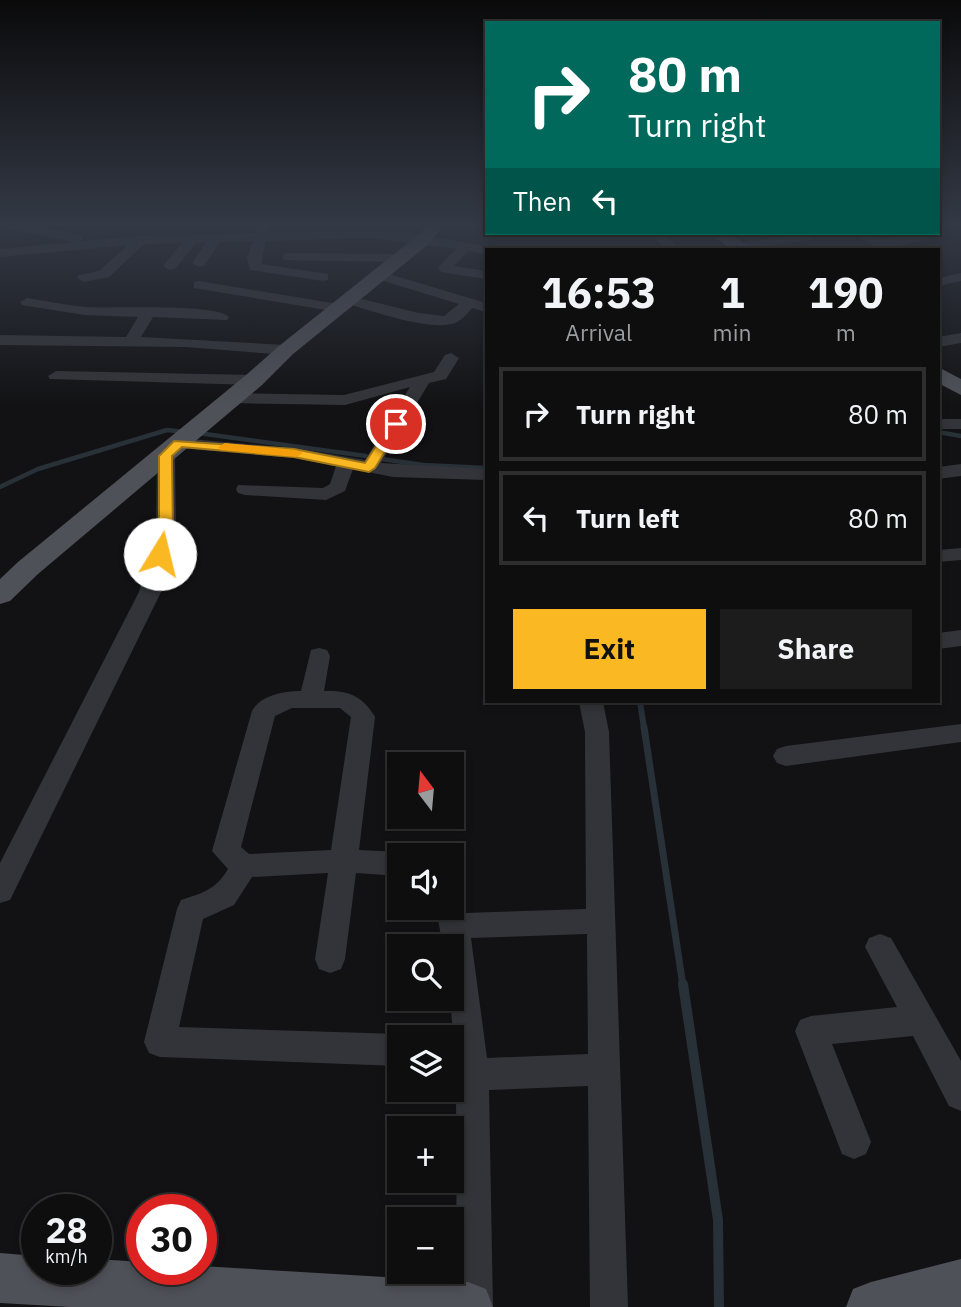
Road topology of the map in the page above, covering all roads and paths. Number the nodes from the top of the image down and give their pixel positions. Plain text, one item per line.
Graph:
1 (207, 286) edge
2 (366, 286) edge
3 (414, 286) edge
4 (27, 302) dead end
5 (469, 303) junction
6 (344, 304) junction
7 (485, 308) edge
8 (148, 313) junction
9 (222, 317) dead end
10 (961, 338) edge
11 (0, 340) edge
12 (130, 342) junction
13 (940, 342) edge
14 (286, 349) junction
15 (451, 358) dead end
16 (940, 374) edge
17 (56, 376) dead end
18 (254, 380) junction
19 (423, 380) junction
20 (961, 389) edge
21 (233, 398) junction
22 (940, 424) edge
23 (961, 424) edge
24 (183, 440) junction
25 (346, 463) junction
26 (369, 468) junction
27 (485, 475) edge
28 (245, 489) dead end
29 (961, 554) edge
30 (940, 556) edge
31 (0, 596) edge
32 (961, 638) edge
33 (940, 641) edge
34 (319, 656) dead end
35 (311, 699) junction
36 (591, 703) edge
37 (961, 733) edge
38 (786, 756) dead end
39 (342, 861) junction
40 (387, 863) edge
41 (243, 866) junction
42 (0, 891) edge
43 (464, 917) edge
44 (453, 920) edge
45 (601, 921) junction
46 (880, 947) dead end
47 (330, 959) dead end
48 (921, 1020) junction
49 (387, 1050) edge
50 (466, 1060) edge
51 (604, 1069) junction
52 (961, 1094) edge
53 (854, 1142) dead end
54 (0, 1278) edge
55 (961, 1284) edge
56 (269, 1301) edge
57 (468, 1307) edge
58 (474, 1307) edge
59 (609, 1307) edge
60 (871, 1307) edge

1 - 6 street
2 - 6 main road
3 - 5 street
4 - 8 street
5 - 6 street
5 - 7 street
6 - 14 main road
8 - 9 street
8 - 12 street
10 - 13 street
11 - 12 street
12 - 14 street
14 - 18 main road
15 - 19 street
16 - 20 main road
17 - 18 street
18 - 21 main road
19 - 21 street
19 - 26 street
21 - 24 main road
22 - 23 street
24 - 25 street
24 - 31 main road
24 - 42 street
25 - 26 street
25 - 28 street
26 - 27 street
29 - 30 street
32 - 33 street
34 - 35 street
35 - 39 street
35 - 41 street
36 - 45 street
37 - 38 street
39 - 40 street
39 - 41 street
39 - 47 street
41 - 49 street
43 - 45 street
44 - 50 street
45 - 51 street
46 - 48 street
48 - 52 street
48 - 53 street
50 - 51 street
50 - 58 street
51 - 59 street
54 - 56 main road
55 - 60 main road
56 - 57 main road

